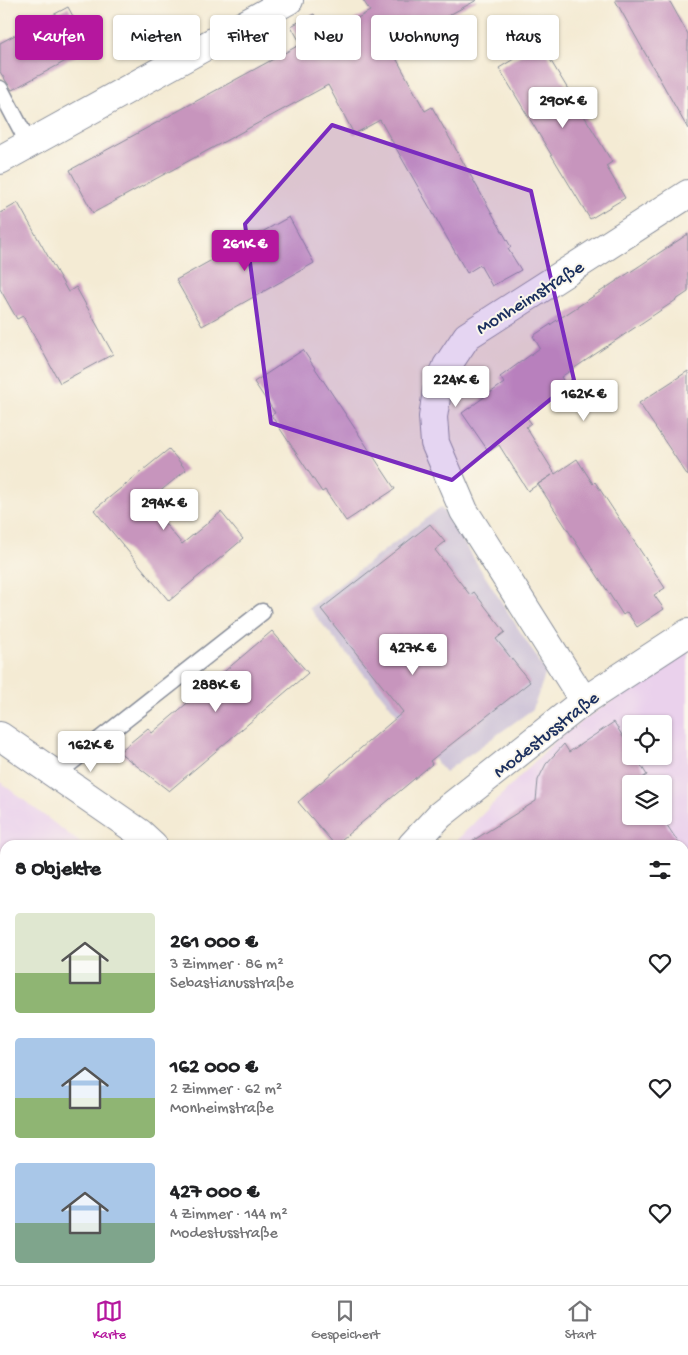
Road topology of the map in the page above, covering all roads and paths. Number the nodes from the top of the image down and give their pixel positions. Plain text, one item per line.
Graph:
1 (289, 0) edge
2 (0, 89) edge
3 (29, 144) junction
4 (0, 160) edge
5 (688, 194) edge
6 (262, 612) dead end
7 (688, 633) edge
8 (584, 701) junction
9 (0, 736) edge
10 (56, 774) junction
11 (142, 840) edge
12 (417, 840) edge

1 - 3 street
2 - 3 lane
3 - 4 street
5 - 8 street, Monheimstraße
6 - 10 lane
7 - 8 street, Modestusstraße
8 - 12 street, Modestusstraße
9 - 10 street
10 - 11 street

